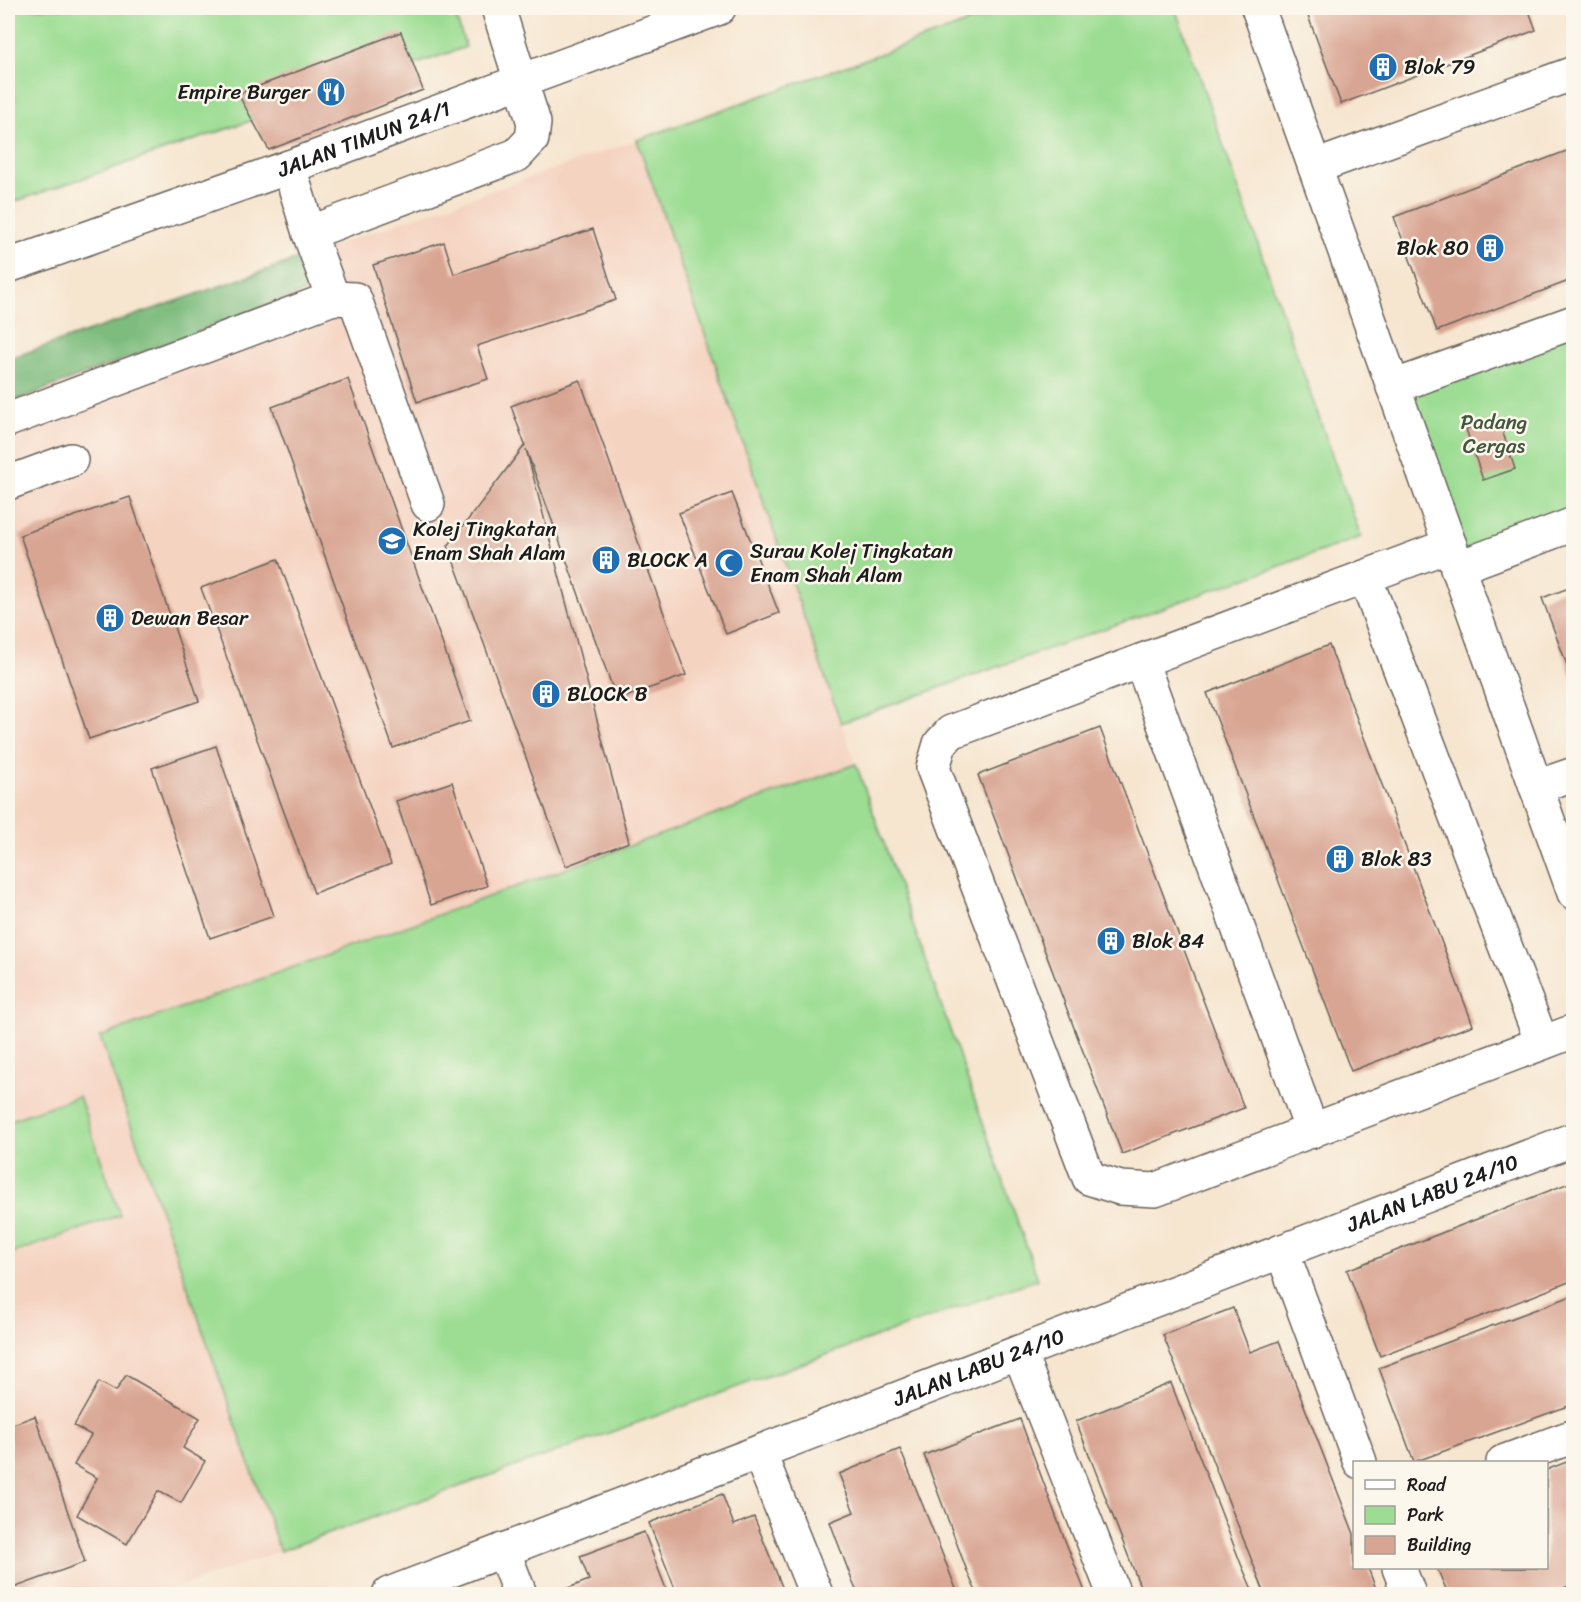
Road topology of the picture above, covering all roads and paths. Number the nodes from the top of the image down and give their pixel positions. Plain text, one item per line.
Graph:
1 (498, 8) edge
2 (719, 8) edge
3 (1258, 8) edge
4 (1574, 74) edge
5 (522, 79) junction
6 (289, 167) junction
7 (1315, 167) junction
8 (309, 233) junction
9 (8, 266) edge
10 (333, 298) junction
11 (1574, 322) edge
12 (1393, 387) junction
13 (8, 420) edge
14 (71, 460) dead end
15 (8, 483) edge
16 (428, 504) dead end
17 (1574, 524) edge
18 (1454, 556) junction
19 (1365, 577) junction
20 (1141, 661) junction
21 (1574, 774) edge
22 (1536, 788) junction
23 (1574, 893) edge
24 (1574, 1031) edge
25 (1542, 1043) junction
26 (1312, 1131) junction
27 (1569, 1141) dead end
28 (1282, 1251) junction
29 (1019, 1352) junction
30 (1574, 1436) edge
31 (759, 1452) junction
32 (1360, 1461) edge
33 (1506, 1461) edge
34 (503, 1550) junction
35 (1399, 1569) edge
36 (389, 1594) edge
37 (520, 1594) edge
38 (816, 1594) edge
39 (1114, 1594) edge
40 (1409, 1594) edge

1 - 5 street
2 - 5 street, JALAN TIMUN 24/1
3 - 7 street
4 - 7 street
5 - 6 street, JALAN TIMUN 24/1
5 - 8 street
6 - 8 street
6 - 9 street, JALAN TIMUN 24/1
7 - 12 street
8 - 10 street
10 - 13 street
10 - 16 street
11 - 12 street
12 - 18 street
14 - 15 street
17 - 18 street
18 - 19 street
18 - 22 street
19 - 20 street
19 - 25 street
20 - 26 street
20 - 26 street
21 - 22 street
22 - 23 street
24 - 25 street
25 - 26 street
27 - 28 street, JALAN LABU 24/10
28 - 29 street, JALAN LABU 24/10
28 - 32 street
29 - 31 street, JALAN LABU 24/10
29 - 39 street
30 - 33 street
31 - 34 street, JALAN LABU 24/10
31 - 38 street
34 - 36 street, JALAN LABU 24/10
34 - 37 street
35 - 40 street

